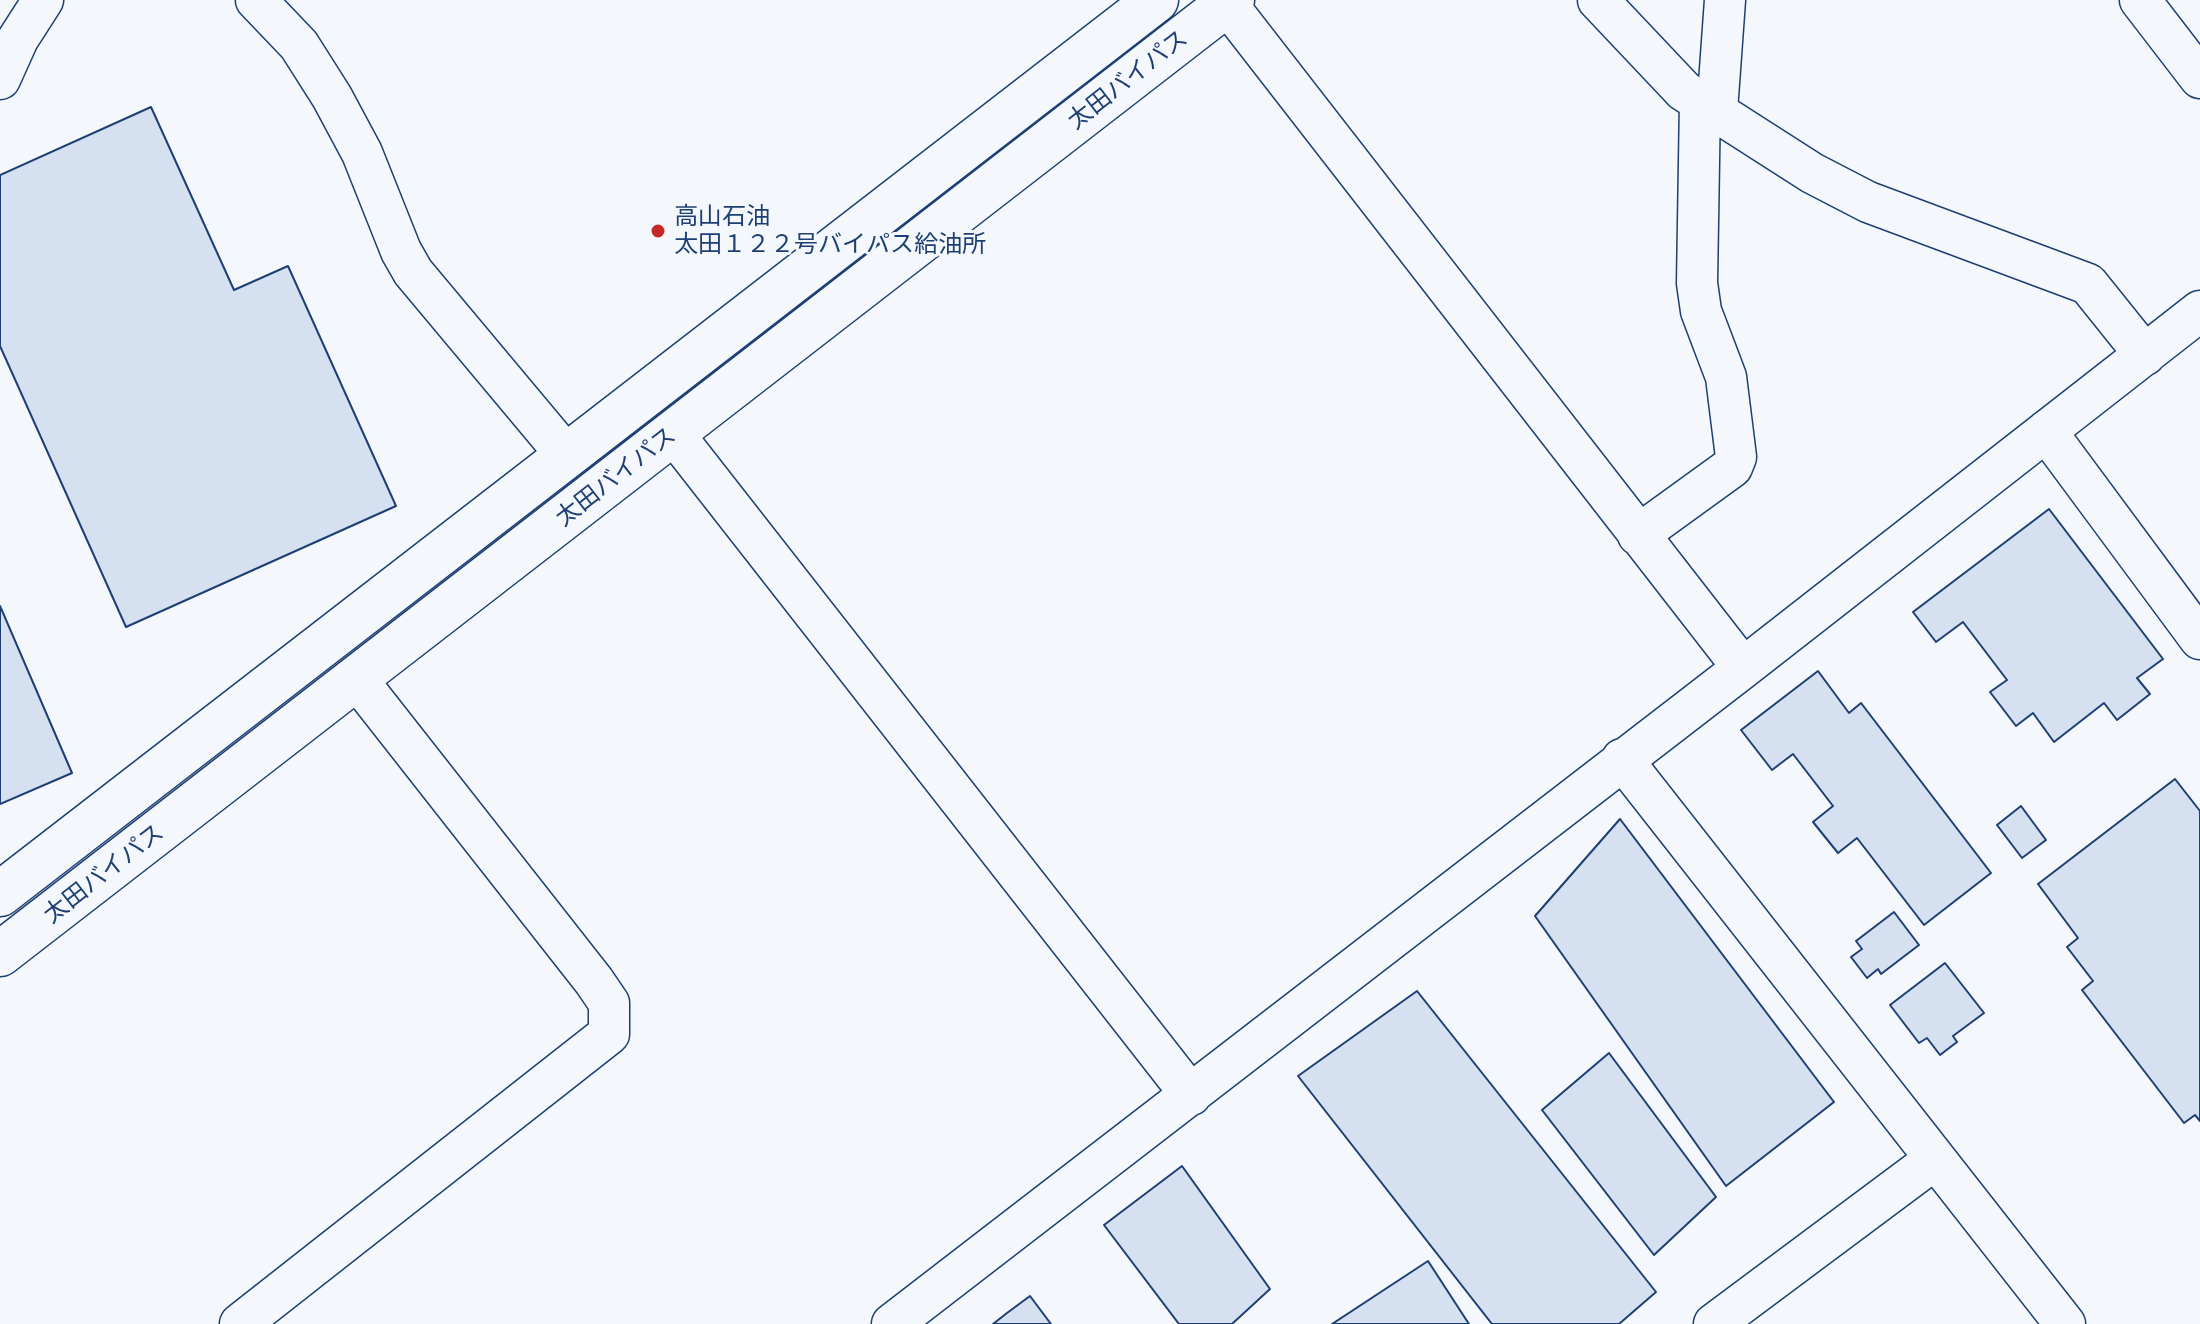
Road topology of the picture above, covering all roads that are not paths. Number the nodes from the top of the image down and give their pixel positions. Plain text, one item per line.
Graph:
1 (43, 0) edge
2 (257, 0) edge
3 (1156, 0) edge
4 (1598, 0) edge
5 (1725, 0) edge
6 (2140, 0) edge
7 (1230, 2) edge
8 (2200, 78) edge
9 (0, 79) edge
10 (1708, 106) junction
11 (2200, 311) edge
12 (2145, 355) junction
13 (2046, 431) junction
14 (673, 433) junction
15 (567, 456) junction
16 (1638, 535) junction
17 (2200, 639) edge
18 (1743, 668) junction
19 (356, 678) junction
20 (1622, 759) junction
21 (0, 894) edge
22 (0, 954) edge
23 (1191, 1095) junction
24 (1934, 1160) junction
25 (240, 1324) edge
26 (892, 1324) edge
27 (1714, 1324) edge
28 (2065, 1324) edge

1 - 9 street
2 - 15 street
3 - 15 highway, 太田バイパス
4 - 10 street
5 - 10 street
6 - 8 street
7 - 14 highway, 太田バイパス
7 - 16 street
10 - 12 street
10 - 16 street
11 - 12 street
12 - 13 street
13 - 17 street
13 - 18 street
14 - 19 highway, 太田バイパス
14 - 23 street
15 - 21 highway, 太田バイパス
16 - 18 street
18 - 20 street
19 - 22 highway, 太田バイパス
19 - 25 street
20 - 23 street
20 - 24 street
23 - 26 street
24 - 27 street
24 - 28 street

